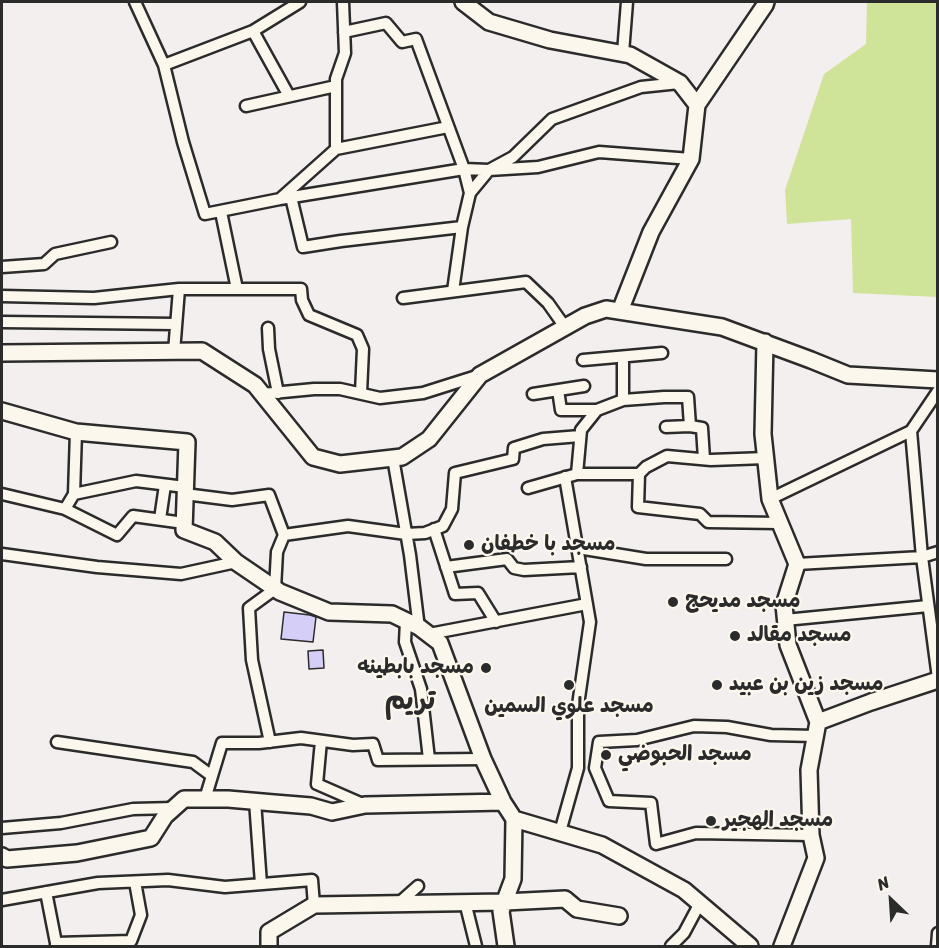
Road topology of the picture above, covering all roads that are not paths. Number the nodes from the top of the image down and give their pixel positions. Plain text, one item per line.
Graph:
1 (135, 2) edge
2 (300, 2) edge
3 (343, 2) edge
4 (463, 2) edge
5 (627, 2) edge
6 (766, 2) edge
7 (253, 31) junction
8 (344, 32) junction
9 (623, 53) junction
10 (164, 65) junction
11 (680, 83) junction
12 (336, 86) junction
13 (289, 96) junction
14 (697, 105) junction
15 (246, 106) dead end
16 (448, 127) junction
17 (336, 149) junction
18 (690, 159) junction
19 (464, 169) junction
20 (489, 170) junction
21 (470, 193) junction
22 (286, 198) junction
23 (221, 212) junction
24 (462, 227) junction
25 (111, 242) dead end
26 (2, 267) edge
27 (237, 289) junction
28 (179, 290) junction
29 (453, 291) junction
30 (2, 296) edge
31 (403, 298) dead end
32 (620, 311) junction
33 (2, 322) edge
34 (176, 324) junction
35 (565, 327) junction
36 (268, 328) dead end
37 (765, 342) junction
38 (174, 352) junction
39 (2, 353) edge
40 (662, 353) dead end
41 (623, 357) junction
42 (583, 360) dead end
43 (480, 375) junction
44 (938, 380) edge
45 (584, 386) dead end
46 (558, 390) junction
47 (938, 391) edge
48 (270, 393) junction
49 (361, 393) junction
50 (533, 394) dead end
51 (623, 400) junction
52 (597, 410) junction
53 (2, 411) edge
54 (690, 426) junction
55 (666, 427) dead end
56 (910, 431) junction
57 (76, 432) junction
58 (580, 436) junction
59 (393, 458) junction
60 (765, 458) junction
61 (704, 459) junction
62 (577, 474) junction
63 (639, 474) junction
64 (565, 477) junction
65 (165, 485) junction
66 (528, 488) dead end
67 (185, 491) junction
68 (2, 494) edge
69 (74, 494) junction
70 (770, 499) junction
71 (65, 509) junction
72 (160, 519) junction
73 (184, 523) junction
74 (780, 523) junction
75 (434, 529) junction
76 (406, 534) junction
77 (284, 535) junction
78 (578, 548) junction
79 (938, 552) edge
80 (2, 554) edge
81 (922, 557) junction
82 (726, 559) dead end
83 (236, 562) junction
84 (797, 564) junction
85 (446, 567) junction
86 (581, 567) junction
87 (275, 589) junction
88 (587, 604) junction
89 (928, 606) junction
90 (785, 620) junction
91 (406, 621) junction
92 (496, 622) junction
93 (429, 634) junction
94 (938, 679) edge
95 (817, 729) junction
96 (321, 741) junction
97 (57, 742) dead end
98 (270, 742) junction
99 (429, 759) junction
100 (483, 759) junction
101 (212, 776) junction
102 (205, 799) junction
103 (255, 801) junction
104 (502, 802) junction
105 (365, 805) junction
106 (174, 808) junction
107 (514, 819) junction
108 (2, 828) edge
109 (560, 832) junction
110 (811, 835) junction
111 (2, 856) edge
112 (135, 882) junction
113 (261, 884) junction
114 (418, 886) dead end
115 (46, 892) junction
116 (2, 900) edge
117 (465, 902) junction
118 (505, 902) junction
119 (400, 903) junction
120 (700, 903) junction
121 (314, 905) junction
122 (619, 916) dead end
123 (937, 936) edge
124 (132, 944) edge
125 (56, 945) edge
126 (269, 946) edge
127 (476, 946) edge
128 (506, 946) edge
129 (671, 946) edge
130 (750, 946) edge
131 (783, 946) edge
132 (937, 946) edge

1 - 10 street
2 - 7 street
3 - 8 street
4 - 9 street
5 - 9 street
6 - 14 street
7 - 10 street
7 - 13 street
8 - 12 street
8 - 16 street
9 - 11 street
10 - 23 street
11 - 14 street
11 - 20 street
12 - 13 street
12 - 17 street
13 - 15 street
14 - 18 street
16 - 17 street
16 - 19 street
17 - 22 street
18 - 20 street
18 - 32 street
19 - 20 street
19 - 21 street
19 - 22 street
20 - 21 street
21 - 24 street
22 - 23 street
22 - 24 street
23 - 27 street
24 - 29 street
25 - 26 street
27 - 28 street
27 - 49 street
28 - 30 street
28 - 34 street
29 - 31 street
29 - 35 street
32 - 35 street
32 - 37 street
33 - 34 street
34 - 38 street
35 - 43 street
36 - 48 street
37 - 44 street
37 - 60 street
38 - 39 street
38 - 48 street
40 - 41 street
41 - 42 street
41 - 51 street
43 - 49 street
43 - 59 street
45 - 46 street
46 - 50 street
46 - 52 street
47 - 56 street
48 - 49 street
48 - 59 street
51 - 52 street
51 - 54 street
52 - 58 street
53 - 57 street
54 - 55 street
54 - 61 street
56 - 70 street
56 - 81 street
57 - 67 street
57 - 69 street
58 - 62 street
58 - 75 street
59 - 76 street
60 - 61 street
60 - 70 street
61 - 63 street
62 - 63 street
62 - 64 street
63 - 74 street
64 - 66 street
64 - 78 street
65 - 67 street
65 - 69 street
65 - 72 street
67 - 73 street
67 - 77 street
68 - 71 street
69 - 71 street
70 - 74 street
71 - 72 street
72 - 73 street
73 - 83 street
74 - 84 street
75 - 76 street
75 - 85 street
76 - 77 street
76 - 91 street
77 - 87 street
78 - 82 street
78 - 86 street
79 - 81 street
80 - 83 street
81 - 84 street
81 - 89 street
83 - 87 street
84 - 90 street
85 - 86 street
85 - 92 street
86 - 88 street
87 - 91 street
87 - 98 street
88 - 92 street
88 - 109 street
89 - 90 street
89 - 94 street
90 - 95 street
91 - 93 street
91 - 99 street
92 - 93 street
93 - 100 street
94 - 95 street
95 - 110 street
95 - 110 street
96 - 98 street
96 - 99 street
96 - 105 street
97 - 101 street
98 - 101 street
99 - 100 street
100 - 104 street
101 - 102 street
102 - 103 street
102 - 106 street
103 - 105 street
103 - 113 street
104 - 105 street
104 - 107 street
106 - 108 street
106 - 111 street
107 - 109 street
107 - 118 street
109 - 120 street
110 - 131 street
112 - 113 street
112 - 115 street
112 - 124 street
113 - 121 street
114 - 119 street
115 - 116 street
115 - 125 street
117 - 118 street
117 - 119 street
117 - 127 street
118 - 122 street
118 - 128 street
119 - 121 street
120 - 129 street
120 - 130 street
121 - 126 street
123 - 132 street
124 - 125 street

